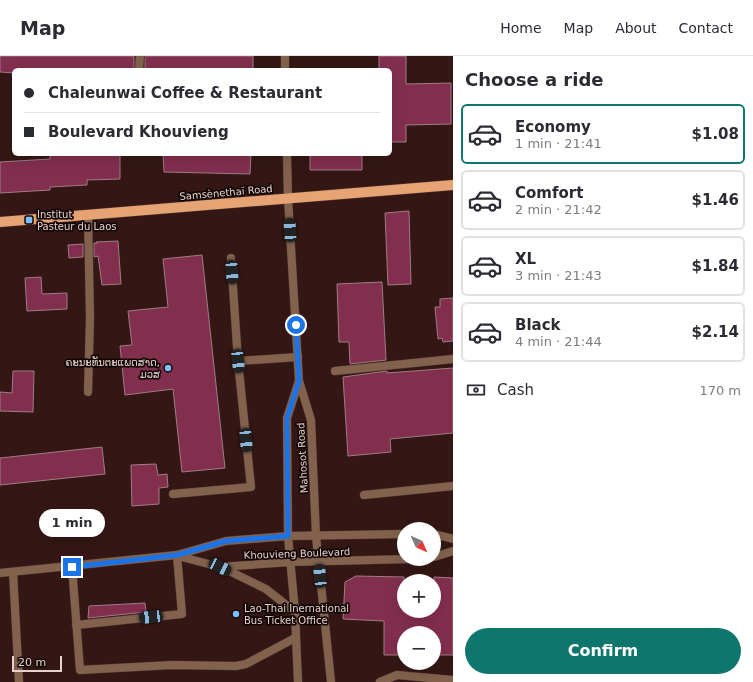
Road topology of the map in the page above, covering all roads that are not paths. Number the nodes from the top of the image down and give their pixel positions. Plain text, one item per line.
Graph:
1 (140, 56) edge
2 (285, 56) edge
3 (139, 68) edge
4 (285, 68) edge
5 (287, 156) edge
6 (453, 185) edge
7 (288, 198) junction
8 (88, 215) junction
9 (0, 222) edge
10 (231, 258) dead end
11 (298, 357) junction
12 (453, 359) edge
13 (238, 361) junction
14 (335, 371) dead end
15 (299, 381) junction
16 (88, 392) dead end
17 (453, 486) edge
18 (173, 494) dead end
19 (364, 495) dead end
20 (397, 534) edge
21 (288, 536) junction
22 (316, 536) junction
23 (441, 536) edge
24 (453, 539) edge
25 (453, 551) edge
26 (177, 555) junction
27 (441, 555) edge
28 (397, 559) edge
29 (290, 562) junction
30 (319, 562) junction
31 (72, 567) junction
32 (220, 567) junction
33 (13, 572) junction
34 (0, 573) edge
35 (294, 612) junction
36 (76, 624) junction
37 (295, 638) junction
38 (423, 680) edge
39 (453, 680) edge
40 (19, 682) edge
41 (298, 682) edge
42 (331, 682) edge
43 (380, 682) edge

1 - 3 street
2 - 4 street
5 - 7 street, Mahosot Road
6 - 7 main road, Samsènethaï Road
7 - 8 main road, Samsènethaï Road
7 - 11 street, Mahosot Road
8 - 9 main road, Samsènethaï Road
8 - 16 street
10 - 13 street
11 - 13 street
11 - 15 street, Mahosot Road
12 - 14 street
13 - 18 street
15 - 21 street, Mahosot Road
15 - 22 street, Mahosot Road
17 - 19 street
20 - 22 street, Khouvieng Boulevard
21 - 22 street, Khouvieng Boulevard
21 - 26 street, Khouvieng Boulevard
21 - 29 street, Mahosot Road
22 - 30 street, Mahosot Road
23 - 24 street
25 - 27 street
26 - 31 street
26 - 32 street, Khouvieng Boulevard
26 - 36 street
28 - 30 street, Khouvieng Boulevard
29 - 30 street, Khouvieng Boulevard
29 - 32 street, Khouvieng Boulevard
29 - 35 street, Mahosot Road
30 - 42 street, Mahosot Road
31 - 33 street
31 - 36 street
32 - 35 street
33 - 34 street
33 - 40 street
35 - 37 street, Mahosot Road
36 - 37 street
37 - 41 street, Mahosot Road
38 - 39 street
38 - 43 street

